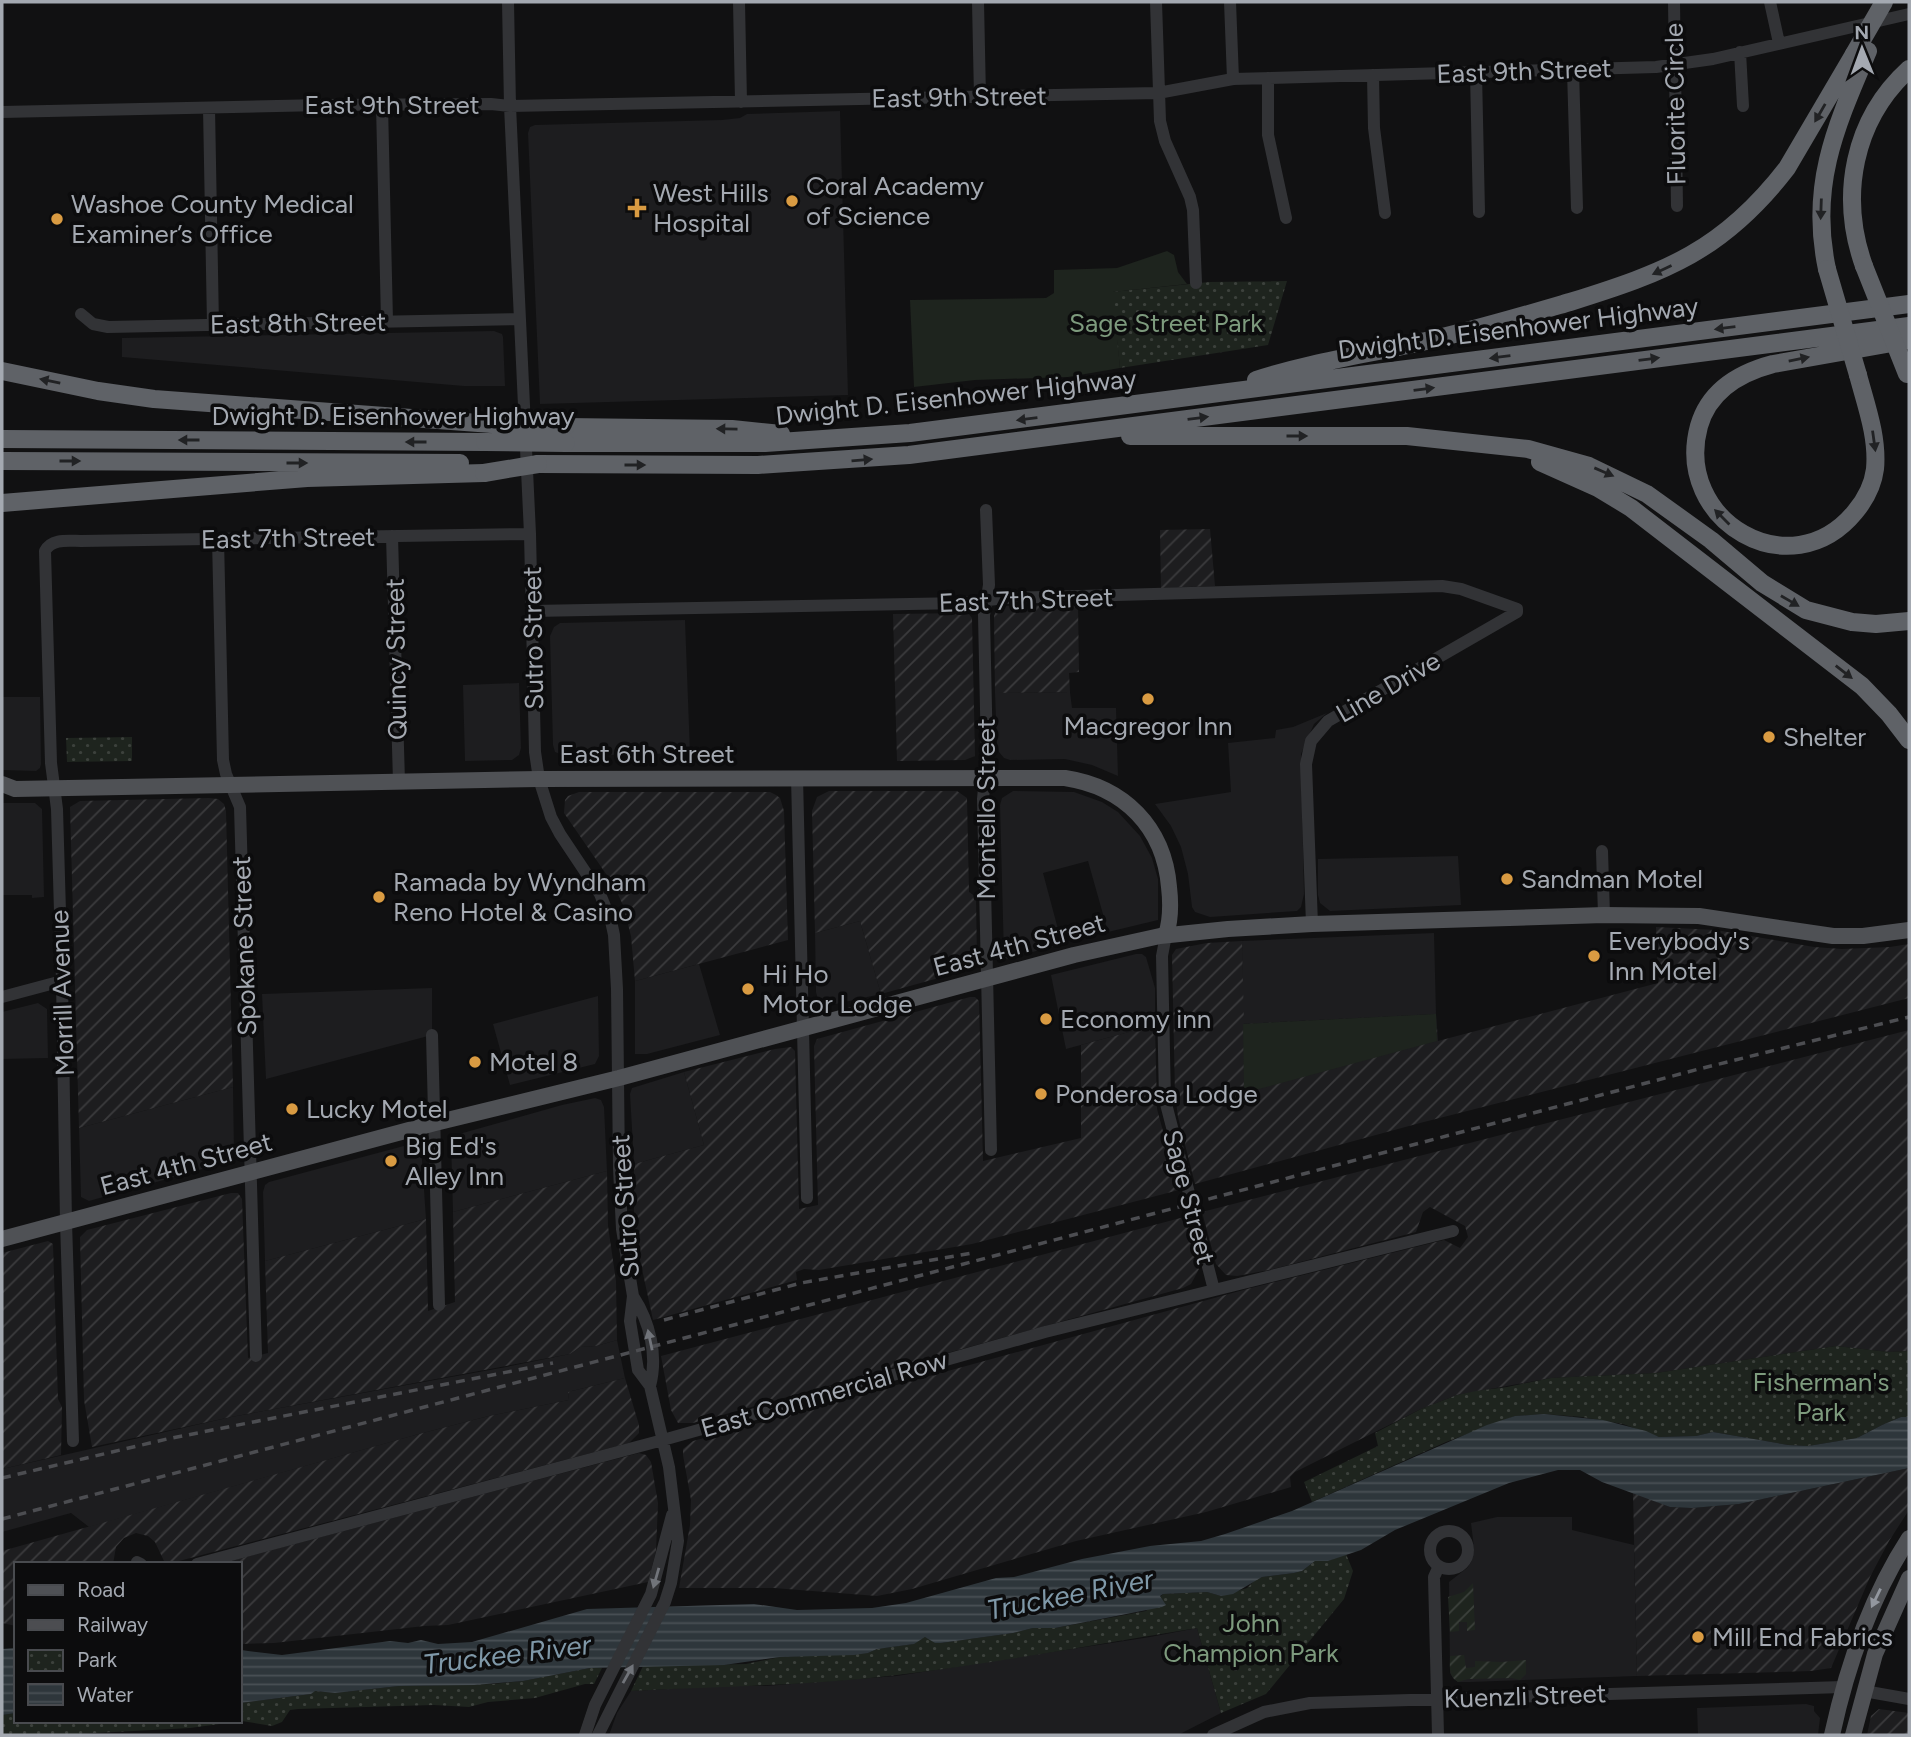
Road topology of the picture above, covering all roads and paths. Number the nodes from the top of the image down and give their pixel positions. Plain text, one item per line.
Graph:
1 (508, 2) edge
2 (738, 2) edge
3 (978, 2) edge
4 (1156, 2) edge
5 (1230, 2) edge
6 (1674, 2) edge
7 (1770, 2) edge
8 (1884, 2) edge
9 (1893, 2) edge
10 (1909, 14) edge
11 (1779, 43) junction
12 (1740, 52) junction
13 (1861, 52) junction
14 (1673, 65) junction
15 (1909, 69) edge
16 (1573, 70) junction
17 (1476, 73) junction
18 (1373, 75) junction
19 (1268, 78) junction
20 (1233, 79) junction
21 (1158, 93) junction
22 (980, 97) junction
23 (741, 102) junction
24 (382, 105) junction
25 (510, 106) junction
26 (1743, 106) dead end
27 (209, 108) junction
28 (2, 112) edge
29 (1677, 206) dead end
30 (1577, 208) dead end
31 (1479, 212) dead end
32 (1385, 213) dead end
33 (1286, 218) dead end
34 (1196, 283) dead end
35 (1904, 304) edge
36 (81, 314) dead end
37 (519, 319) junction
38 (387, 321) junction
39 (213, 325) junction
40 (1909, 326) edge
41 (1909, 340) edge
42 (2, 371) edge
43 (1908, 377) edge
44 (1219, 394) junction
45 (566, 435) junction
46 (1058, 436) junction
47 (2, 439) edge
48 (1490, 446) junction
49 (2, 461) edge
50 (484, 468) junction
51 (2, 503) edge
52 (986, 510) dead end
53 (530, 534) junction
54 (392, 536) junction
55 (218, 539) junction
56 (47, 546) joint
57 (986, 600) junction
58 (1517, 609) joint
59 (532, 611) junction
60 (1909, 621) edge
61 (1909, 740) edge
62 (797, 777) junction
63 (985, 778) junction
64 (539, 779) junction
65 (399, 782) junction
66 (232, 785) junction
67 (53, 788) junction
68 (6, 789) edge
69 (1602, 851) dead end
70 (1604, 915) junction
71 (1312, 924) junction
72 (1909, 930) edge
73 (1166, 935) junction
74 (988, 979) junction
75 (62, 981) junction
76 (2, 997) edge
77 (804, 1026) junction
78 (432, 1035) dead end
79 (619, 1077) junction
80 (435, 1123) junction
81 (991, 1150) dead end
82 (251, 1172) junction
83 (807, 1198) dead end
84 (66, 1222) junction
85 (1453, 1231) dead end
86 (2, 1239) edge
87 (1214, 1290) junction
88 (439, 1305) dead end
89 (256, 1356) dead end
90 (663, 1440) junction
91 (73, 1441) dead end
92 (673, 1511) junction
93 (1909, 1538) edge
94 (205, 1562) edge
95 (1439, 1566) dead end
96 (1909, 1578) edge
97 (1864, 1628) junction
98 (1843, 1687) junction
99 (1864, 1691) junction
100 (1438, 1699) junction
101 (1909, 1699) edge
102 (585, 1735) edge
103 (598, 1735) edge
104 (1213, 1735) edge
105 (1438, 1735) edge
106 (1832, 1735) edge
107 (1851, 1735) edge

1 - 25 street, Sutro Street
2 - 23 street
3 - 22 street
4 - 21 street
5 - 20 street
6 - 14 street, Fluorite Circle
7 - 11 street
8 - 13 highway, bridge
9 - 13 highway
10 - 11 street, East 9th Street
11 - 12 street, East 9th Street
12 - 14 street, East 9th Street
12 - 26 street
13 -> 41 highway, bridge
13 -> 44 highway
14 - 16 street, East 9th Street
14 - 29 street, Fluorite Circle
15 - 43 highway, bridge
16 - 17 street, East 9th Street
16 - 30 street
17 - 18 street, East 9th Street
17 - 31 street
18 - 19 street, East 9th Street
18 - 32 street
19 - 20 street, East 9th Street
19 - 33 street
20 - 21 street, East 9th Street
21 - 22 street, East 9th Street
21 - 34 street
22 - 23 street, East 9th Street
23 - 25 street, East 9th Street
24 - 25 street, East 9th Street
24 - 27 street, East 9th Street
24 - 38 street
25 - 37 street, Sutro Street
27 - 28 street, East 9th Street
27 - 39 street
35 -> 44 highway, Dwight D. Eisenhower Highway
36 - 39 street, East 8th Street
37 - 38 street, East 8th Street
37 - 53 street, Sutro Street
38 - 39 street, East 8th Street
46 -> 40 highway, Dwight D. Eisenhower Highway
45 -> 42 highway, bridge
44 -> 45 highway, Dwight D. Eisenhower Highway
45 -> 47 highway, Dwight D. Eisenhower Highway, bridge
46 -> 48 highway
50 -> 46 highway, Dwight D. Eisenhower Highway, bridge
48 -> 60 highway
48 -> 61 highway
49 -> 50 highway, Dwight D. Eisenhower Highway
50 - 51 highway
52 - 57 street, Montello Street
53 - 54 street, East 7th Street
53 - 59 street, Sutro Street
54 - 55 street, East 7th Street
54 - 65 street, Quincy Street
55 - 56 street, East 7th Street
55 - 66 street, Spokane Street
56 - 67 street, Morrill Avenue
57 - 58 street, East 7th Street
57 - 59 street, East 7th Street
57 - 63 street, Montello Street
58 - 71 street, Line Drive
59 - 64 street, Sutro Street
62 - 63 main road, East 6th Street
62 - 64 main road, East 6th Street
62 - 77 street
63 - 73 main road, East 6th Street
63 - 74 street, Montello Street
64 - 65 main road, East 6th Street
64 - 79 street, Sutro Street
65 - 66 main road, East 6th Street
66 - 67 main road, East 6th Street
66 - 82 street, Spokane Street
67 - 68 main road, East 6th Street
67 - 75 street, Morrill Avenue
69 - 70 street
70 - 71 main road, East 4th Street
70 - 72 main road, East 4th Street
71 - 73 main road, East 4th Street
73 - 74 main road, East 4th Street
73 - 87 street, Sage Street
74 - 77 main road, East 4th Street
74 - 81 street, Montello Street
75 - 76 street
75 - 84 street, Morrill Avenue
77 - 79 main road, East 4th Street
77 - 83 street
78 - 80 street
79 - 80 main road, East 4th Street
79 - 90 street, Sutro Street
80 - 82 main road, East 4th Street
80 - 88 street
82 - 84 main road, East 4th Street
82 - 89 street, Spokane Street
84 - 86 main road, East 4th Street
84 - 91 street, Morrill Avenue
85 - 87 street, East Commercial Row
87 - 90 street, East Commercial Row
90 - 92 street, Sutro Street
90 - 94 street, East Commercial Row
92 -> 102 street, Sutro Street
103 -> 92 street, Sutro Street
93 -> 97 main road
95 - 100 street
96 - 99 main road
97 - 98 main road
97 - 99 main road
98 - 100 street, Kuenzli Street
98 - 106 main road
98 - 107 main road
99 - 101 street
99 - 107 main road
100 - 104 street, Kuenzli Street
100 - 105 street

